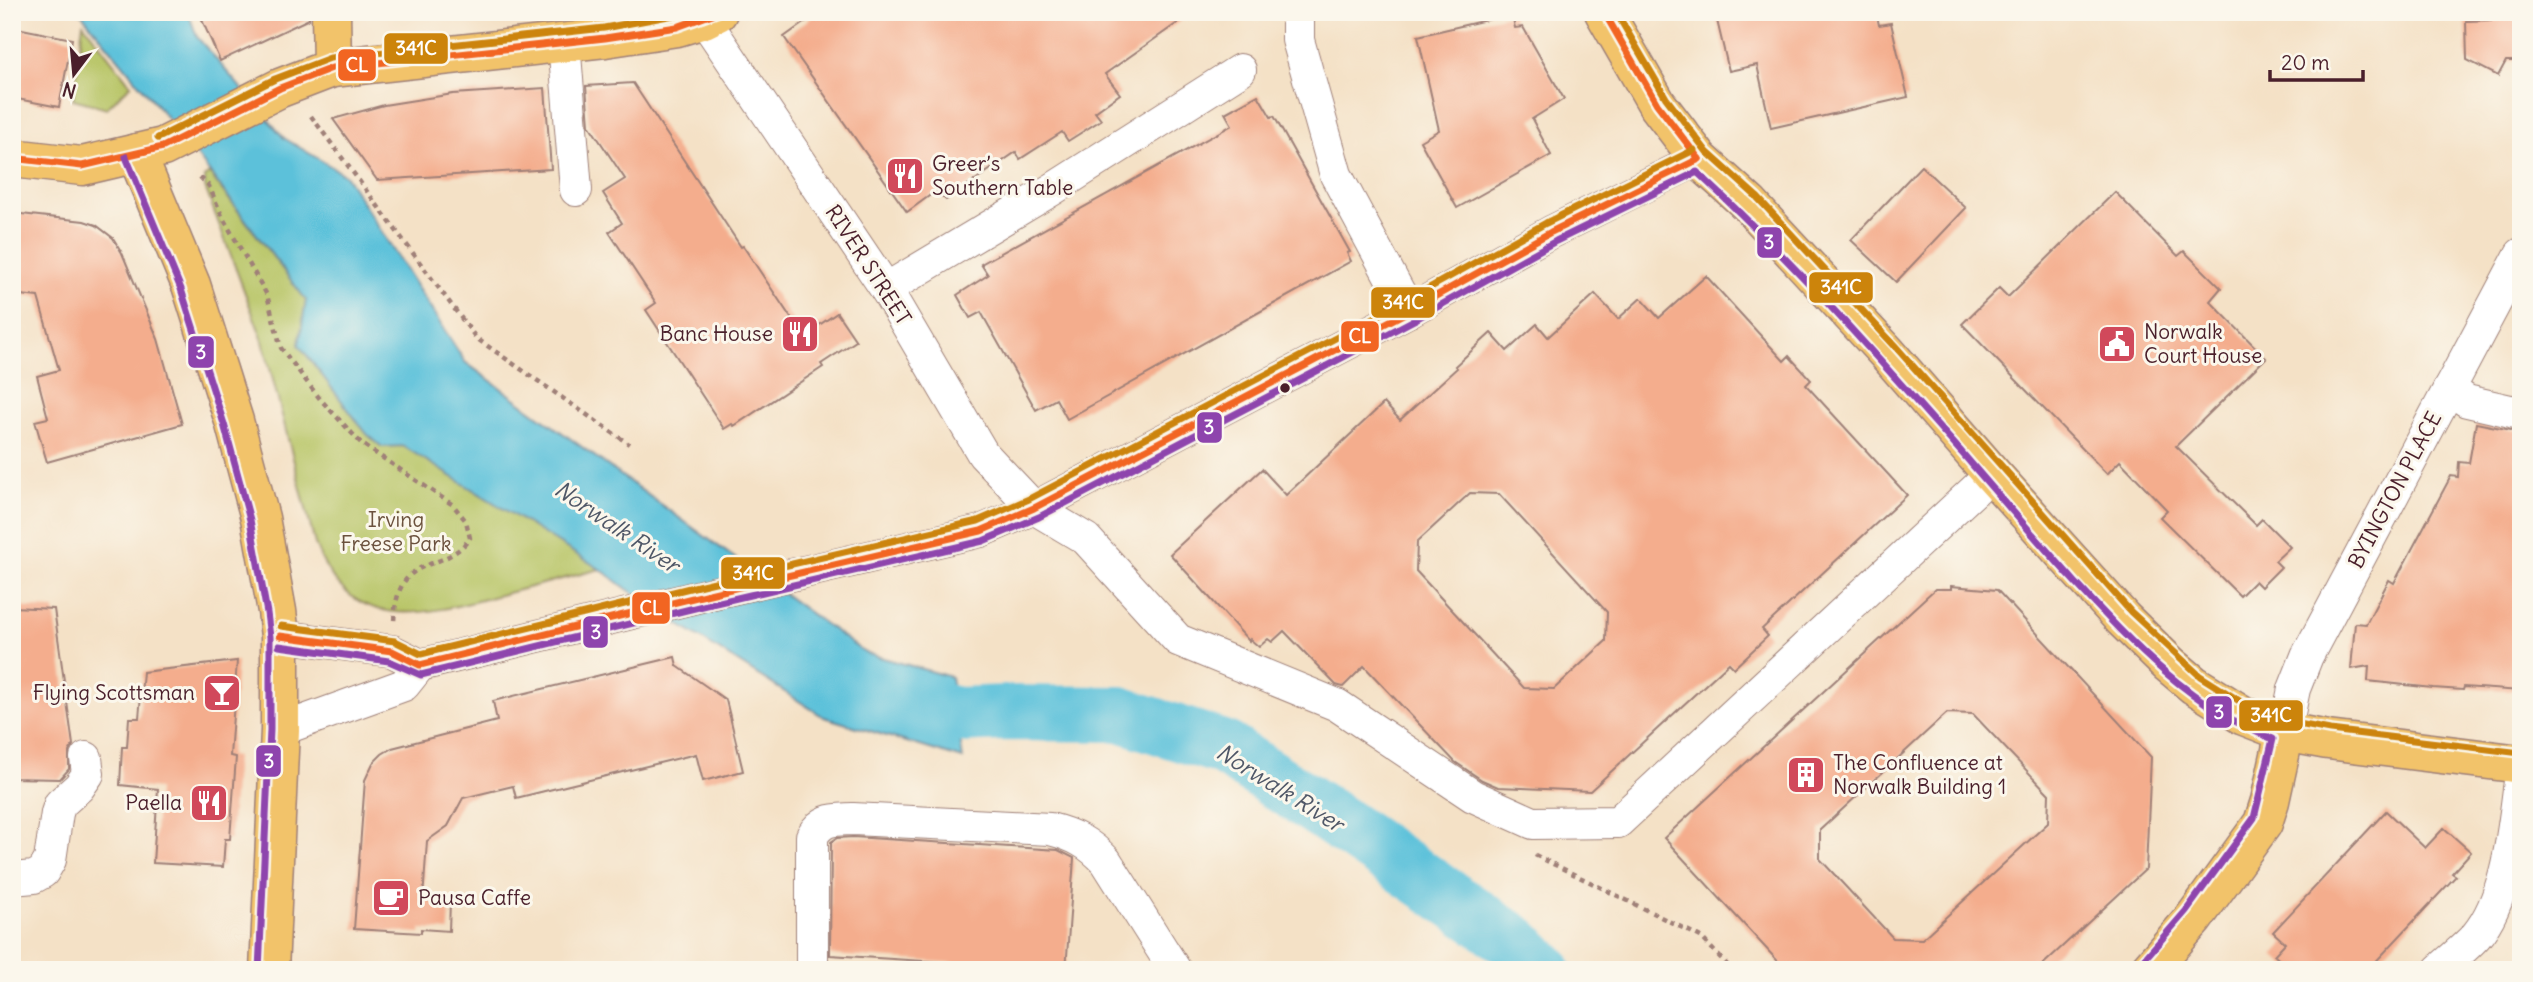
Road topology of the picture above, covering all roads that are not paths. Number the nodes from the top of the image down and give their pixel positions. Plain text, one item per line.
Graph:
1 (331, 12) edge
2 (1298, 12) edge
3 (1604, 12) edge
4 (711, 16) edge
5 (564, 42) junction
6 (332, 68) junction
7 (1240, 70) dead end
8 (150, 150) junction
9 (12, 158) edge
10 (1699, 159) junction
11 (576, 190) dead end
12 (2521, 254) edge
13 (886, 289) junction
14 (1409, 312) junction
15 (2449, 388) junction
16 (2521, 409) edge
17 (1992, 474) junction
18 (1034, 508) junction
19 (280, 636) junction
20 (406, 658) junction
21 (280, 730) junction
22 (2285, 732) junction
23 (86, 758) dead end
24 (2521, 764) edge
25 (2521, 775) edge
26 (12, 878) edge
27 (2444, 968) edge
28 (269, 970) edge
29 (813, 970) edge
30 (1175, 970) edge
31 (2149, 970) edge

1 - 6 main road
2 - 14 street
3 - 10 main road
4 - 5 main road
4 - 13 street, RIVER STREET
5 - 6 main road
5 - 11 street
6 - 8 main road
7 - 13 street
8 - 9 main road
8 - 19 main road
10 - 14 street
10 - 17 main road
12 - 15 street, BYINGTON PLACE
13 - 18 street, RIVER STREET
14 - 18 street
15 - 16 street
15 - 22 street, BYINGTON PLACE
17 - 18 street, RIVER STREET
17 - 22 main road
18 - 20 street
19 - 20 street
19 - 21 main road
20 - 21 street
21 - 28 main road
22 - 24 main road
22 - 31 main road
23 - 26 street
25 - 27 street
29 - 30 street

